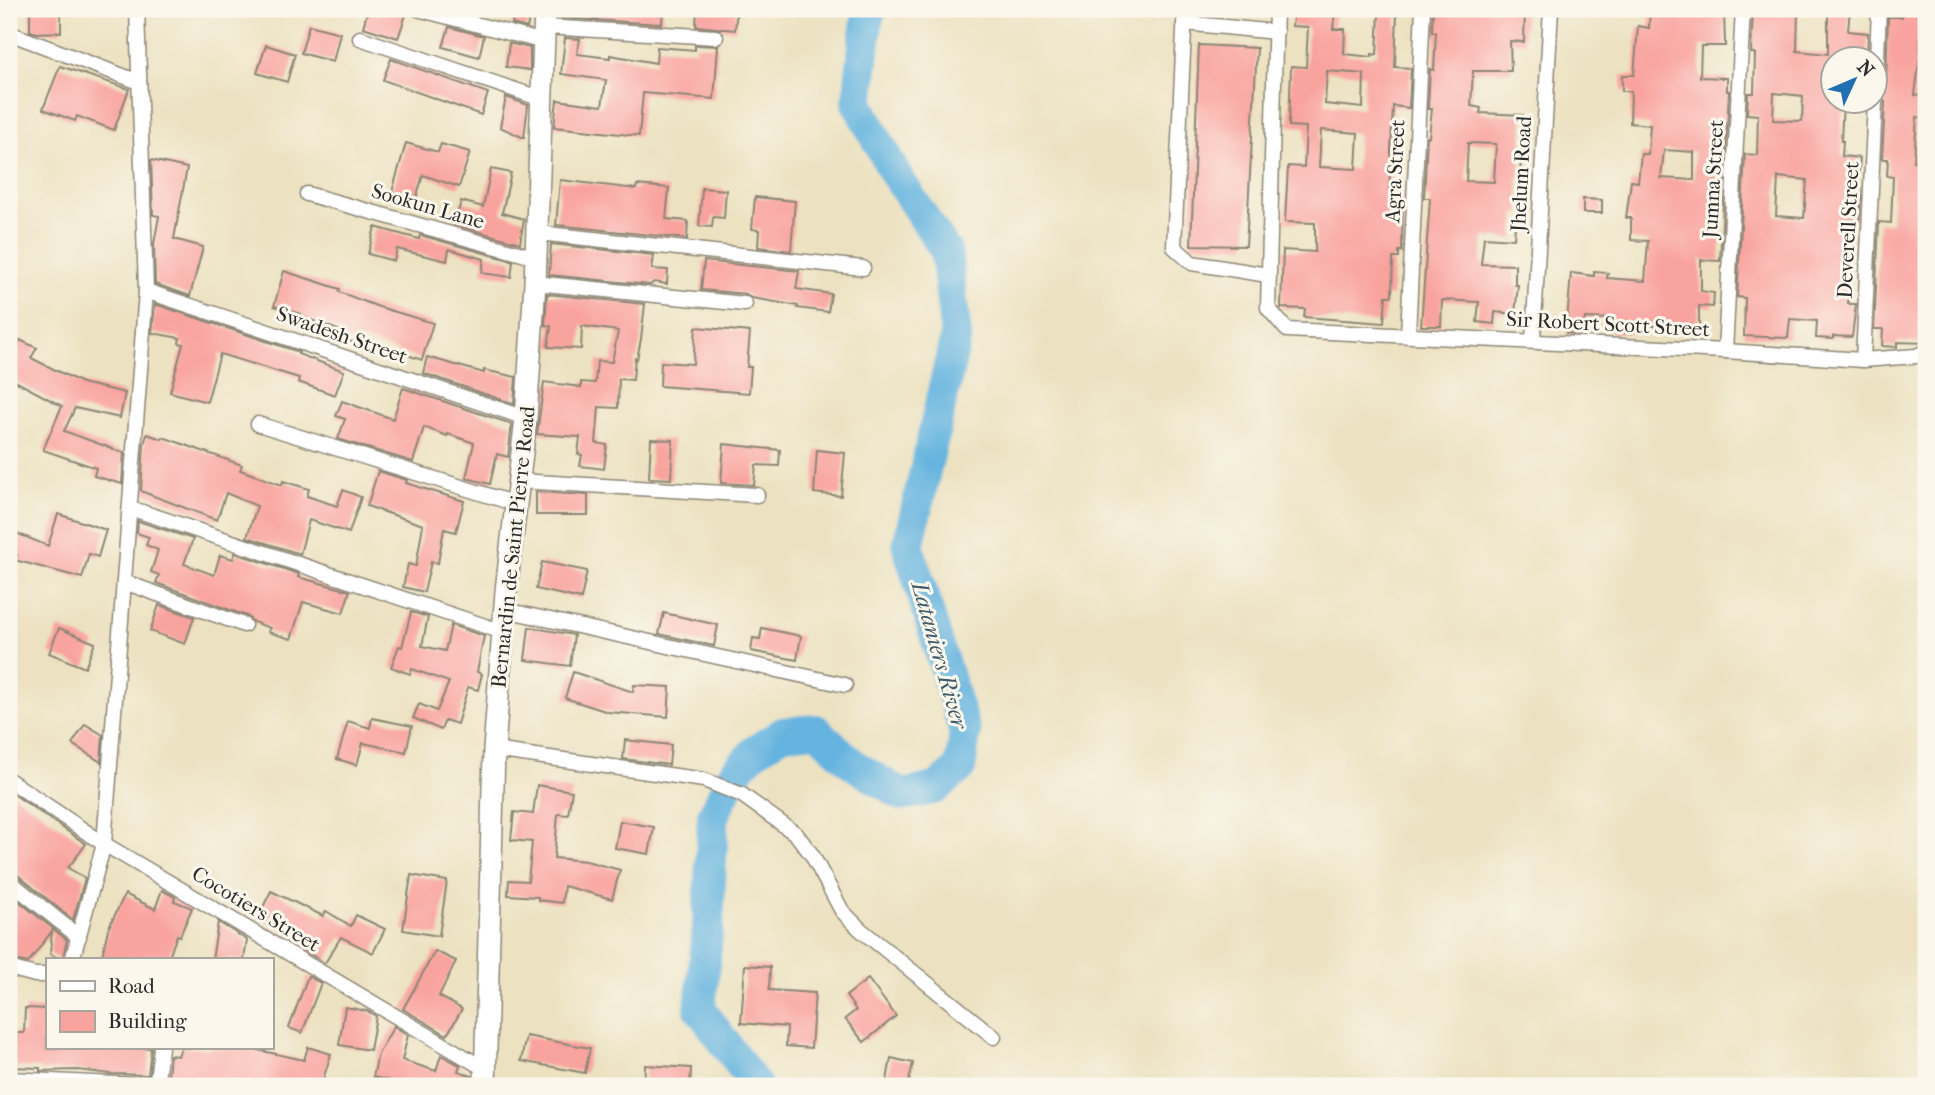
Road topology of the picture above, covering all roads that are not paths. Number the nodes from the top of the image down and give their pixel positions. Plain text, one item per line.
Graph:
1 (137, 9) edge
2 (418, 9) edge
3 (1276, 9) edge
4 (1423, 9) edge
5 (1550, 9) edge
6 (1743, 9) edge
7 (1879, 9) edge
8 (1184, 16) edge
9 (545, 26) edge
10 (1276, 32) junction
11 (9, 33) edge
12 (716, 37) dead end
13 (360, 38) dead end
14 (1877, 46) edge
15 (139, 82) junction
16 (542, 99) junction
17 (1874, 116) edge
18 (307, 194) dead end
19 (538, 233) junction
20 (537, 258) junction
21 (863, 268) dead end
22 (1268, 275) junction
23 (535, 283) junction
24 (146, 291) junction
25 (745, 304) dead end
26 (1408, 335) junction
27 (1533, 341) junction
28 (1725, 351) junction
29 (1926, 352) edge
30 (1863, 360) junction
31 (526, 418) junction
32 (258, 424) dead end
33 (519, 481) junction
34 (757, 495) dead end
35 (516, 504) junction
36 (130, 508) junction
37 (124, 582) junction
38 (505, 610) junction
39 (244, 625) dead end
40 (503, 632) junction
41 (845, 685) dead end
42 (494, 750) junction
43 (9, 780) edge
44 (104, 844) junction
45 (9, 881) edge
46 (79, 937) junction
47 (73, 958) edge
48 (9, 968) edge
49 (46, 975) edge
50 (994, 1037) dead end
51 (161, 1050) edge
52 (485, 1078) edge
53 (9, 1079) edge
54 (157, 1086) edge

1 - 15 street
2 - 9 street
3 - 10 street
4 - 26 street, Agra Street
5 - 27 street, Jhelum Road
6 - 28 street, Jumna Street
7 - 14 street
8 - 10 street
8 - 22 street
9 - 12 street
9 - 16 main road, Bernardin de Saint Pierre Road
10 - 22 street
11 - 15 street
13 - 16 street
15 - 24 street
16 - 19 main road, Bernardin de Saint Pierre Road
17 - 30 street, Deverell Street
18 - 20 street, Sookun Lane
19 - 20 main road, Bernardin de Saint Pierre Road
19 - 21 street
20 - 23 main road, Bernardin de Saint Pierre Road
22 - 26 street, Sir Robert Scott Street
23 - 25 street
23 - 31 main road, Bernardin de Saint Pierre Road
24 - 31 street, Swadesh Street
24 - 36 street
26 - 27 street, Sir Robert Scott Street
27 - 28 street, Sir Robert Scott Street
28 - 30 street, Sir Robert Scott Street
29 - 30 street, Sir Robert Scott Street
31 - 33 main road, Bernardin de Saint Pierre Road
32 - 35 street
33 - 34 street
33 - 35 main road, Bernardin de Saint Pierre Road
35 - 38 main road, Bernardin de Saint Pierre Road
36 - 37 street
36 - 40 street
37 - 39 street
37 - 44 street
38 - 40 main road, Bernardin de Saint Pierre Road
38 - 41 street
40 - 42 main road, Bernardin de Saint Pierre Road
42 - 50 street
42 - 52 main road, Bernardin de Saint Pierre Road
43 - 44 street, Cocotiers Street
44 - 46 street
44 - 52 street, Cocotiers Street
45 - 46 street
46 - 47 street
48 - 49 street
51 - 54 street
53 - 54 street

